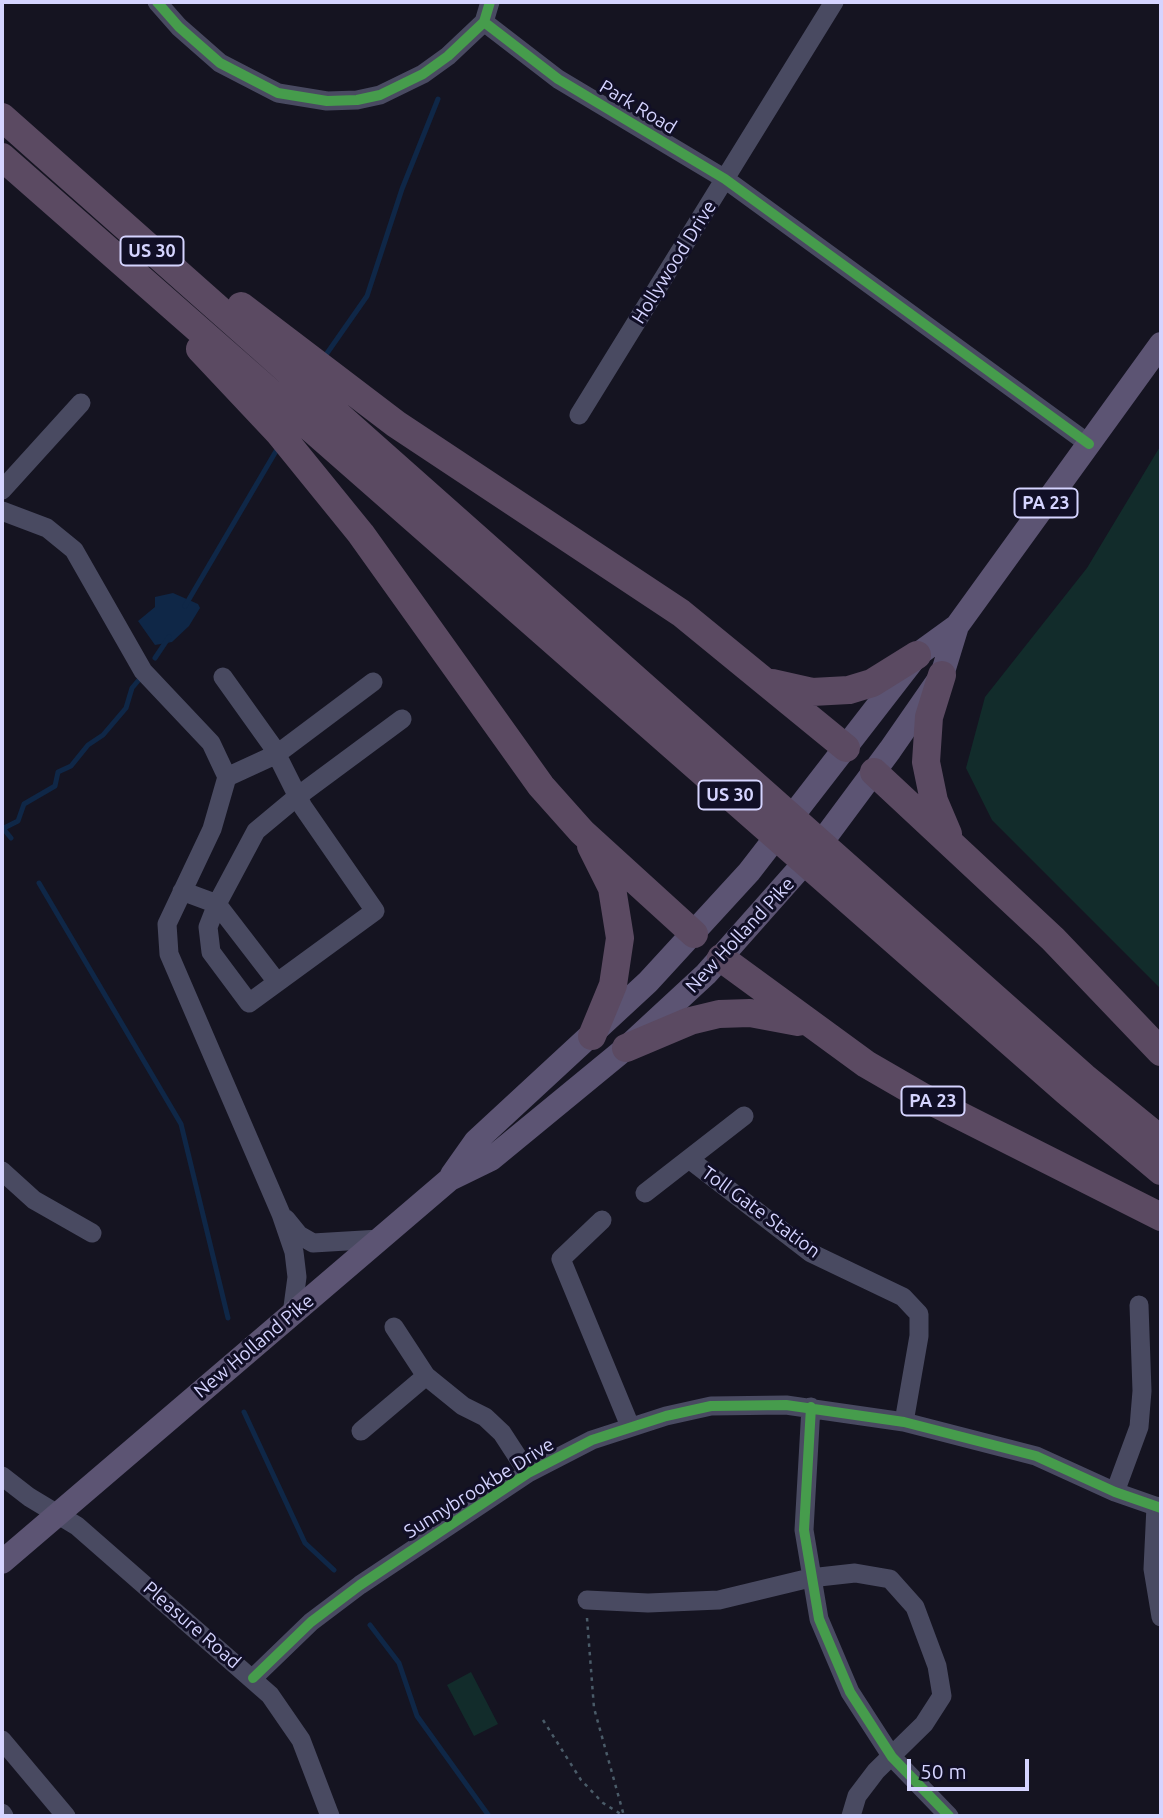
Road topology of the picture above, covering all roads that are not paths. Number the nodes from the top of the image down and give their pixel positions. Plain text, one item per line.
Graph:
1 (157, 2) edge
2 (490, 2) edge
3 (834, 2) edge
4 (484, 22) junction
5 (2, 111) edge
6 (2, 117) edge
7 (2, 156) edge
8 (726, 179) junction
9 (110, 252) junction
10 (1161, 344) edge
11 (308, 389) junction
12 (81, 403) dead end
13 (579, 415) dead end
14 (1089, 444) junction
15 (3, 486) edge
16 (2, 511) edge
17 (957, 626) junction
18 (917, 655) junction
19 (942, 675) junction
20 (223, 677) dead end
21 (763, 680) junction
22 (373, 682) dead end
23 (402, 719) dead end
24 (846, 748) junction
25 (277, 754) junction
26 (874, 772) junction
27 (227, 777) junction
28 (298, 796) junction
29 (582, 832) junction
30 (952, 843) junction
31 (182, 891) junction
32 (217, 904) junction
33 (694, 934) junction
34 (721, 958) junction
35 (277, 982) junction
36 (809, 1026) junction
37 (592, 1036) junction
38 (626, 1048) junction
39 (1161, 1052) edge
40 (744, 1116) dead end
41 (1161, 1140) edge
42 (689, 1159) junction
43 (2, 1171) edge
44 (1161, 1171) edge
45 (450, 1179) junction
46 (645, 1193) dead end
47 (281, 1214) junction
48 (1161, 1217) edge
49 (602, 1220) dead end
50 (92, 1233) dead end
51 (380, 1238) junction
52 (1139, 1305) dead end
53 (292, 1314) junction
54 (394, 1327) dead end
55 (426, 1376) junction
56 (811, 1408) junction
57 (904, 1422) junction
58 (630, 1426) junction
59 (361, 1431) dead end
60 (528, 1474) junction
61 (2, 1476) edge
62 (1115, 1492) junction
63 (1158, 1507) edge
64 (57, 1514) junction
65 (2, 1562) edge
66 (810, 1578) junction
67 (586, 1600) road end
68 (1161, 1617) edge
69 (253, 1678) junction
70 (2, 1740) edge
71 (892, 1757) junction
72 (66, 1816) edge
73 (330, 1816) edge
74 (851, 1816) edge
75 (948, 1816) edge

1 - 4 street
2 - 4 street
3 - 8 street, Hollywood Drive
4 - 8 street, Park Road
5 - 11 highway
6 - 11 highway, US 30
7 - 9 highway, US 30
8 - 13 street, Hollywood Drive
8 - 14 street, Park Road
9 - 11 highway, US 30
9 - 29 highway
10 - 14 main road, New Holland Pike / PA 23
11 - 21 highway
11 - 41 highway, US 30
11 - 44 highway, US 30
12 - 15 street
14 - 17 main road, New Holland Pike / PA 23
16 - 27 street
17 - 18 main road, New Holland Pike / PA 23
17 - 19 main road, New Holland Pike / PA 23
18 - 21 highway
18 - 24 main road, New Holland Pike / PA 23
19 - 26 main road, New Holland Pike
19 - 30 highway, PA 23
20 - 25 street
21 - 24 highway
22 - 25 street
23 - 28 street
24 - 26 main road
24 - 33 main road, New Holland Pike / PA 23
25 - 27 street
25 - 28 street
26 - 30 highway
26 - 34 main road, New Holland Pike
27 - 31 street
28 - 32 street
28 - 35 street
29 - 33 highway
29 - 37 highway
30 - 39 highway, PA 23
31 - 32 street
31 - 47 street
32 - 35 street
32 - 35 street
33 - 34 main road, PA 23
33 - 37 main road, New Holland Pike
34 - 36 highway, PA 23
34 - 38 main road, New Holland Pike
36 - 38 highway
36 - 48 highway, PA 23
37 - 45 main road, New Holland Pike
38 - 45 main road, New Holland Pike
40 - 42 street, Toll Gate Station
42 - 46 street, Toll Gate Station
42 - 57 street, Toll Gate Station
43 - 50 street
45 - 51 main road, New Holland Pike
47 - 51 street
47 - 53 street
49 - 58 street
51 - 53 main road, New Holland Pike
52 - 62 street
53 - 64 main road, New Holland Pike
54 - 55 street
55 - 59 street
55 - 60 street
56 - 57 street, Sunnybrookbe Drive
56 - 58 street, Sunnybrookbe Drive
56 - 66 street
57 - 62 street, Sunnybrookbe Drive
58 - 60 street, Sunnybrookbe Drive
60 - 69 street, Sunnybrookbe Drive
61 - 64 street, Pleasure Road
62 - 63 street, Sunnybrookbe Drive
63 - 68 street
64 - 65 main road, New Holland Pike
64 - 69 street, Pleasure Road
66 - 67 street
66 - 71 street
66 - 71 street
69 - 73 street, Pleasure Road
70 - 72 street
71 - 74 street
71 - 75 street

